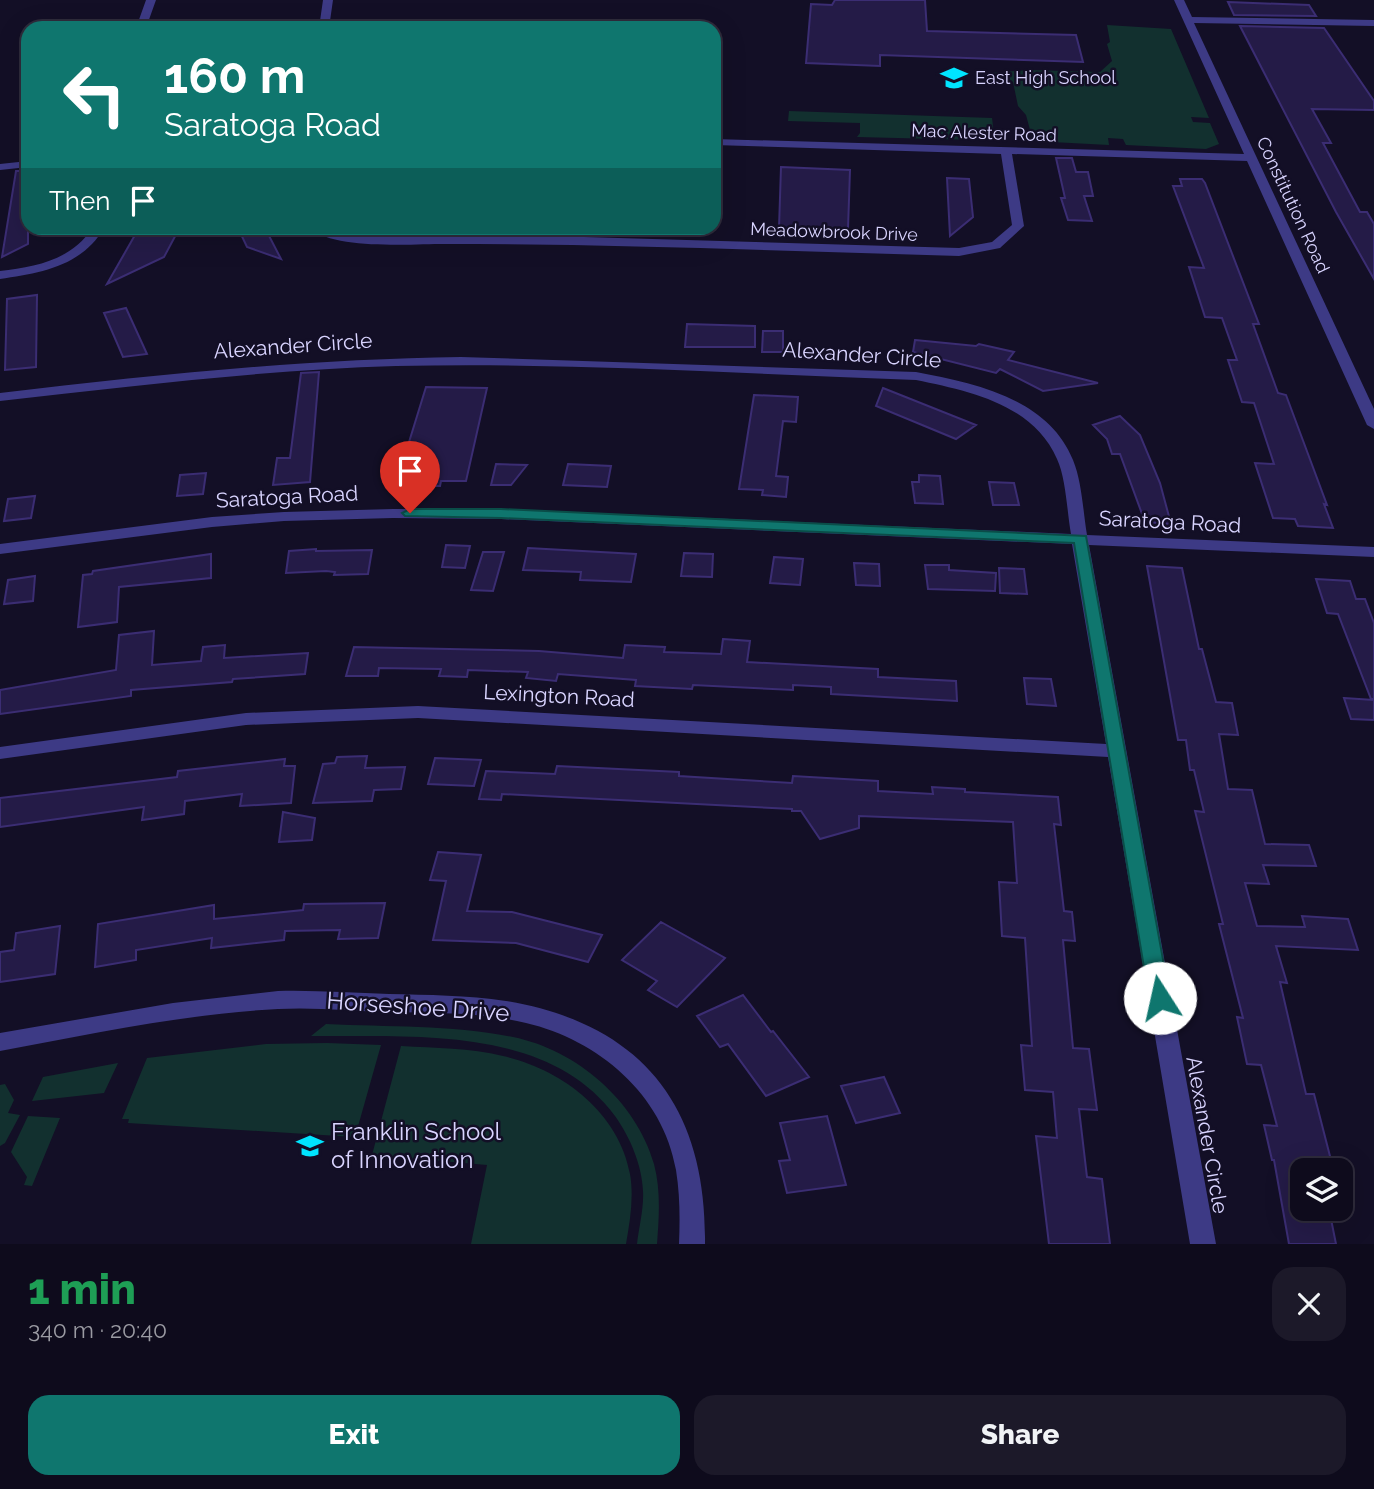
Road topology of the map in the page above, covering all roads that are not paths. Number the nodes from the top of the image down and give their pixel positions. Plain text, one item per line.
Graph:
1 (151, 0) edge
2 (328, 0) edge
3 (1179, 0) edge
4 (1189, 20) junction
5 (144, 21) edge
6 (325, 21) edge
7 (1374, 23) edge
8 (721, 142) edge
9 (1006, 151) junction
10 (1252, 158) junction
11 (21, 165) edge
12 (0, 167) edge
13 (95, 235) edge
14 (339, 235) edge
15 (0, 275) edge
16 (0, 397) edge
17 (1374, 425) edge
18 (1080, 539) junction
19 (0, 549) edge
20 (1374, 552) edge
21 (1116, 751) junction
22 (0, 753) edge
23 (0, 1042) edge
24 (692, 1244) edge
25 (1203, 1244) edge

1 - 5 street
2 - 6 street
3 - 4 street, Constitution Road
4 - 7 street
4 - 10 street, Constitution Road
8 - 9 street, Mac Alester Road
9 - 10 street, Mac Alester Road
9 - 14 street, Meadowbrook Drive
10 - 17 street, Constitution Road
11 - 12 street
13 - 15 street
16 - 18 street, Alexander Circle
18 - 19 street, Saratoga Road
18 - 20 street, Saratoga Road
18 - 21 street, Alexander Circle
21 - 22 street, Lexington Road
21 - 25 street, Alexander Circle
23 - 24 street, Horseshoe Drive

